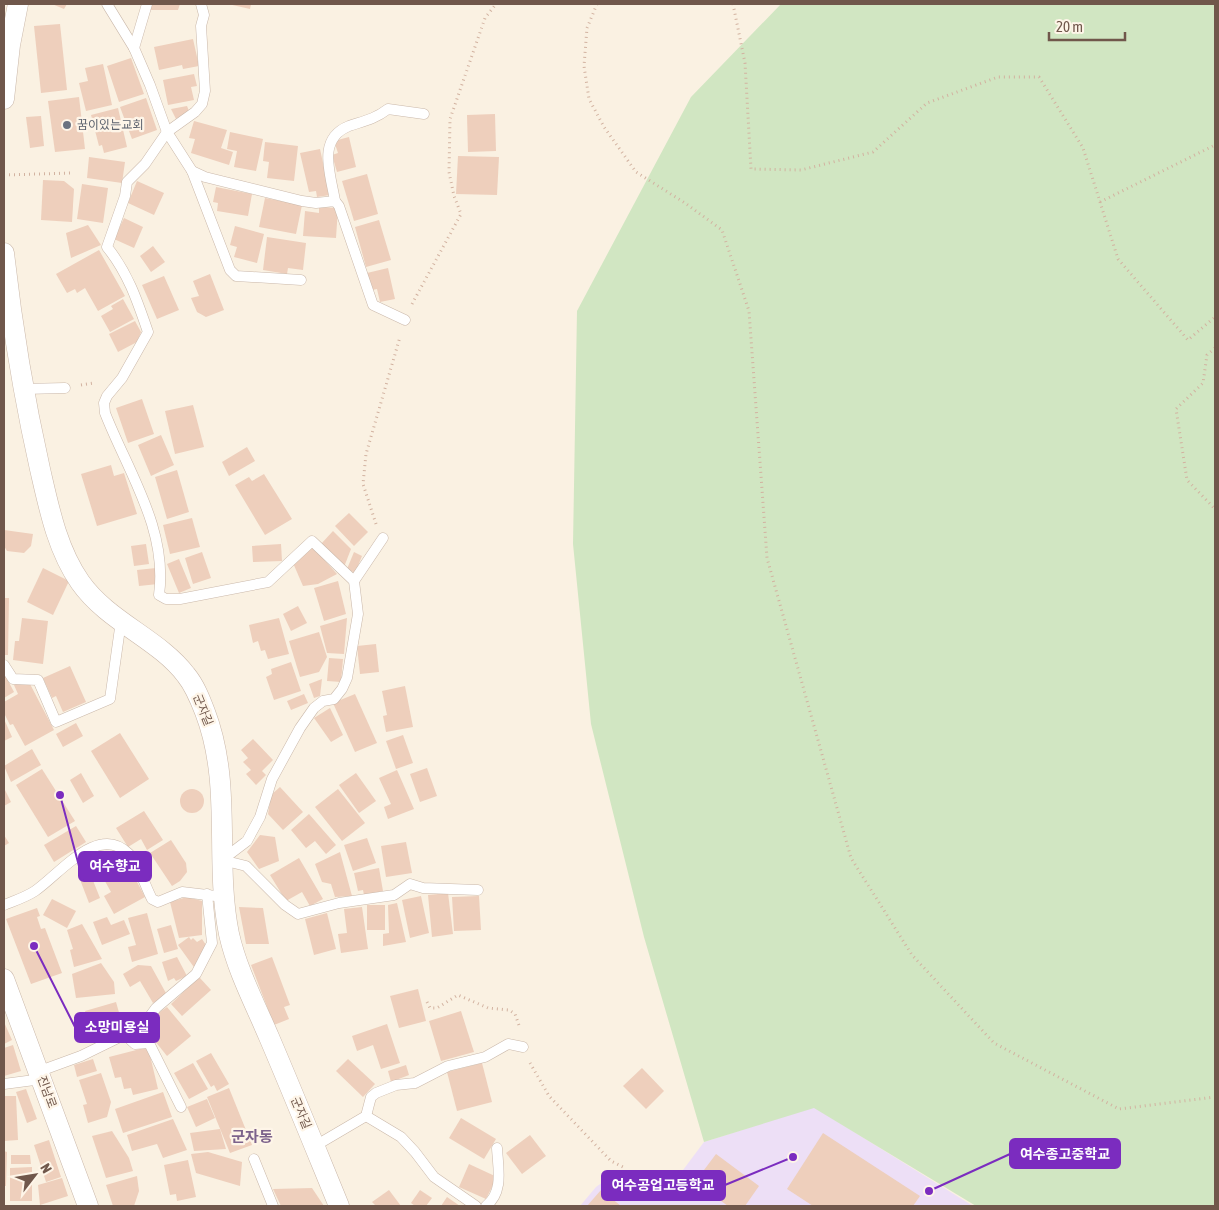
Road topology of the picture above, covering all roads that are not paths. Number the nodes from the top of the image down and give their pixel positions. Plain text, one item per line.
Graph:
1 (18, 4) edge
2 (107, 4) edge
3 (147, 4) edge
4 (201, 4) edge
5 (134, 48) junction
6 (4, 99) edge
7 (424, 114) dead end
8 (167, 132) junction
9 (192, 171) junction
10 (335, 201) junction
11 (4, 252) edge
12 (301, 280) dead end
13 (6, 289) edge
14 (405, 320) road end
15 (65, 388) dead end
16 (24, 389) junction
17 (383, 538) road end
18 (354, 581) junction
19 (121, 622) junction
20 (4, 665) edge
21 (222, 860) junction
22 (478, 890) dead end
23 (216, 896) junction
24 (4, 906) edge
25 (4, 979) edge
26 (125, 1035) junction
27 (523, 1047) road end
28 (41, 1075) junction
29 (4, 1084) edge
30 (181, 1108) dead end
31 (366, 1116) junction
32 (315, 1146) junction
33 (497, 1148) dead end
34 (254, 1159) dead end
35 (86, 1206) edge
36 (273, 1206) edge
37 (339, 1206) edge
38 (476, 1206) edge
39 (486, 1206) edge

1 - 6 street
2 - 5 lane
3 - 5 lane
4 - 8 lane
5 - 8 lane
7 - 10 lane
8 - 9 lane
8 - 18 lane
9 - 10 lane
9 - 12 lane
10 - 14 lane
11 - 13 street, 군자길
13 - 16 street, 군자길
15 - 16 lane
16 - 19 street, 군자길
17 - 18 lane
18 - 21 lane
19 - 20 lane
19 - 21 street, 군자길
21 - 22 lane
21 - 23 street, 군자길
23 - 24 lane
23 - 26 lane
23 - 32 street, 군자길
25 - 28 street, 진남로
26 - 28 lane
26 - 30 lane
27 - 31 lane
28 - 29 lane
28 - 35 street, 진남로
31 - 32 lane
31 - 38 lane
32 - 37 street, 군자길
33 - 39 lane
34 - 36 lane

